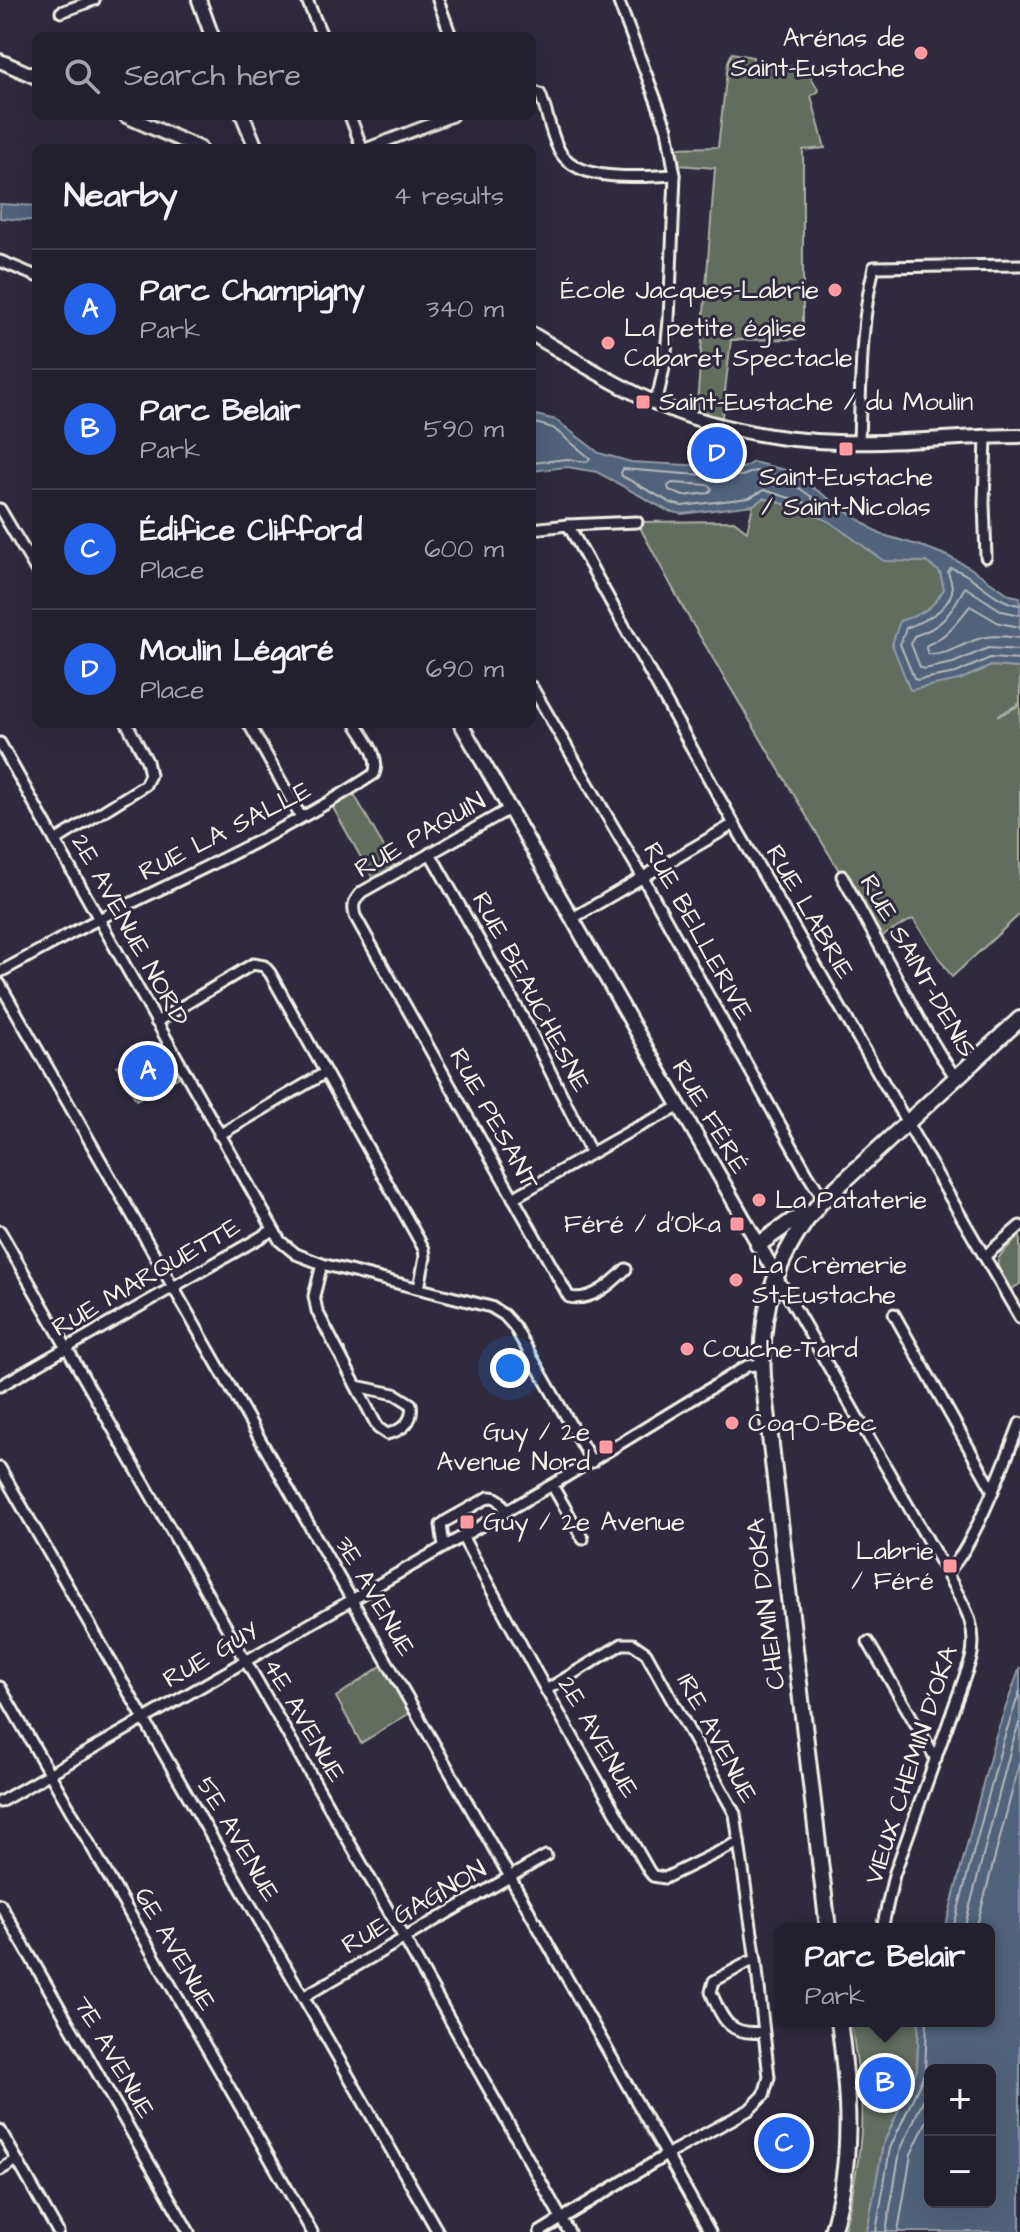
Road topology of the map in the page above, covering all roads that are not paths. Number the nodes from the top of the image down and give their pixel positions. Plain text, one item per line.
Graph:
1 (94, 0) edge
2 (199, 0) edge
3 (307, 0) edge
4 (438, 0) edge
5 (618, 0) edge
6 (61, 12) dead end
7 (211, 32) edge
8 (320, 32) edge
9 (450, 32) edge
10 (0, 61) edge
11 (32, 75) edge
12 (536, 92) edge
13 (135, 120) edge
14 (245, 120) edge
15 (352, 120) edge
16 (442, 120) edge
17 (190, 144) edge
18 (254, 144) edge
19 (360, 144) edge
20 (378, 144) edge
21 (675, 175) junction
22 (0, 261) edge
23 (1020, 265) edge
24 (32, 274) edge
25 (536, 336) edge
26 (654, 401) junction
27 (986, 436) junction
28 (1020, 436) edge
29 (859, 442) junction
30 (0, 509) edge
31 (637, 522) dead end
32 (568, 525) junction
33 (536, 529) edge
34 (986, 557) dead end
35 (32, 563) edge
36 (536, 694) edge
37 (129, 728) edge
38 (251, 728) edge
39 (358, 728) edge
40 (463, 728) edge
41 (0, 743) edge
42 (511, 808) junction
43 (301, 817) junction
44 (734, 824) junction
45 (55, 841) junction
46 (430, 853) junction
47 (642, 876) junction
48 (842, 876) dead end
49 (354, 902) joint
50 (573, 918) junction
51 (99, 919) junction
52 (0, 972) edge
53 (0, 984) edge
54 (1020, 1019) edge
55 (156, 1022) junction
56 (325, 1073) junction
57 (956, 1078) junction
58 (679, 1107) junction
59 (907, 1122) junction
60 (219, 1135) junction
61 (591, 1153) junction
62 (825, 1197) junction
63 (513, 1198) junction
64 (811, 1214) junction
65 (1020, 1226) edge
66 (273, 1230) junction
67 (0, 1231) edge
68 (758, 1245) junction
69 (985, 1256) junction
70 (322, 1264) junction
71 (626, 1269) dead end
72 (776, 1275) junction
73 (174, 1288) junction
74 (419, 1288) junction
75 (894, 1314) dead end
76 (1020, 1318) edge
77 (67, 1348) junction
78 (762, 1364) junction
79 (0, 1386) edge
80 (356, 1386) junction
81 (1020, 1423) edge
82 (592, 1462) junction
83 (0, 1468) edge
84 (552, 1485) junction
85 (993, 1491) junction
86 (506, 1511) junction
87 (462, 1536) junction
88 (583, 1539) dead end
89 (444, 1546) junction
90 (946, 1572) junction
91 (352, 1600) junction
92 (868, 1642) dead end
93 (245, 1661) junction
94 (0, 1687) edge
95 (546, 1690) junction
96 (144, 1720) junction
97 (936, 1759) junction
98 (50, 1773) junction
99 (0, 1802) edge
100 (739, 1842) junction
101 (546, 1856) dead end
102 (510, 1877) junction
103 (0, 1904) edge
104 (827, 1923) edge
105 (883, 1923) edge
106 (404, 1938) junction
107 (756, 1961) junction
108 (303, 1997) junction
109 (840, 2027) edge
110 (763, 2032) junction
111 (0, 2130) edge
112 (666, 2155) junction
113 (17, 2160) junction
114 (0, 2170) edge
115 (562, 2220) junction
116 (58, 2232) edge
117 (189, 2232) edge
118 (312, 2232) edge
119 (438, 2232) edge
120 (540, 2232) edge
121 (569, 2232) edge
122 (710, 2232) edge
123 (832, 2232) edge

1 - 6 street
2 - 7 street
3 - 8 street
4 - 9 street
5 - 21 street
10 - 11 street
12 - 21 street
13 - 17 street
14 - 18 street
15 - 19 street
16 - 20 street
21 - 26 street
22 - 24 street
23 - 29 street
25 - 26 street
26 - 29 street
27 - 28 street
27 - 29 street
27 - 34 street
30 - 35 street
31 - 32 street
32 - 33 street
32 - 44 street, RUE LABRIE
36 - 47 street, RUE BELLERIVE
37 - 45 street
38 - 43 street
39 - 43 street, RUE LA SALLE
40 - 42 street, RUE FÉRÉ
41 - 45 street, 2E AVENUE NORD
42 - 46 street, RUE PAQUIN
42 - 50 street, RUE FÉRÉ
43 - 51 street, RUE LA SALLE
44 - 47 street
44 - 59 street, RUE LABRIE
45 - 51 street, 2E AVENUE NORD
46 - 49 street, RUE PAQUIN
46 - 61 street, RUE BEAUCHESNE
47 - 50 street
47 - 62 street, RUE BELLERIVE
48 - 57 street, RUE SAINT-DENIS
49 - 63 street, RUE PESANT
50 - 58 street, RUE FÉRÉ
51 - 52 street, RUE LA SALLE
51 - 55 street, 2E AVENUE NORD
53 - 73 street, 3E AVENUE
54 - 57 main road, CHEMIN D'OKA
55 - 56 street
55 - 60 street, 2E AVENUE NORD
56 - 60 street
56 - 74 street
57 - 59 main road, CHEMIN D'OKA
58 - 61 street
58 - 68 street, RUE FÉRÉ
59 - 62 main road, CHEMIN D'OKA
59 - 69 street, RUE LABRIE
60 - 66 street, 2E AVENUE NORD
61 - 63 street
62 - 64 main road, CHEMIN D'OKA
63 - 71 street, RUE PESANT
64 - 68 main road
64 - 72 main road, CHEMIN D'OKA
65 - 69 street
66 - 70 street, 2E AVENUE NORD
66 - 73 street, RUE MARQUETTE
67 - 77 street, 4E AVENUE
68 - 72 street, RUE FÉRÉ
69 - 76 street, RUE LABRIE
70 - 74 street, 2E AVENUE NORD
70 - 80 street
72 - 78 main road, CHEMIN D'OKA
72 - 90 street, RUE FÉRÉ
73 - 77 street, RUE MARQUETTE
73 - 91 street, 3E AVENUE
74 - 82 street, 2E AVENUE NORD
75 - 85 street
77 - 79 street, RUE MARQUETTE
77 - 93 street, 4E AVENUE
78 - 82 street, RUE GUY
78 - 104 main road, CHEMIN D'OKA
80 - 80 street
81 - 85 street
82 - 84 street, RUE GUY
83 - 96 street, 5E AVENUE
84 - 86 street, RUE GUY
84 - 88 street
85 - 90 street
86 - 87 street, RUE GUY
86 - 89 street
87 - 89 street, RUE GUY
87 - 95 street, 2E AVENUE
89 - 91 street, RUE GUY
90 - 97 street, VIEUX CHEMIN D'OKA
91 - 93 street, RUE GUY
91 - 102 street, 3E AVENUE
92 - 97 street
93 - 96 street, RUE GUY
93 - 106 street, 4E AVENUE
94 - 98 street, 6E AVENUE
95 - 100 street, 2E AVENUE
95 - 100 street, 1RE AVENUE
96 - 98 street, RUE GUY
96 - 108 street, 5E AVENUE
97 - 105 street, VIEUX CHEMIN D'OKA
98 - 99 street, RUE GUY
98 - 118 street, 6E AVENUE
100 - 107 street, 1RE AVENUE
101 - 102 street, RUE GAGNON
102 - 106 street, RUE GAGNON
102 - 112 street, 3E AVENUE
103 - 117 street, 7E AVENUE
106 - 108 street, RUE GAGNON
106 - 115 street, 4E AVENUE
107 - 110 street, 1RE AVENUE
107 - 110 street
108 - 119 street, 5E AVENUE
109 - 123 main road
110 - 112 street, 1RE AVENUE
111 - 113 street
112 - 115 street
112 - 122 street, 3E AVENUE
113 - 114 street
113 - 116 street
115 - 120 street
115 - 121 street, 4E AVENUE

